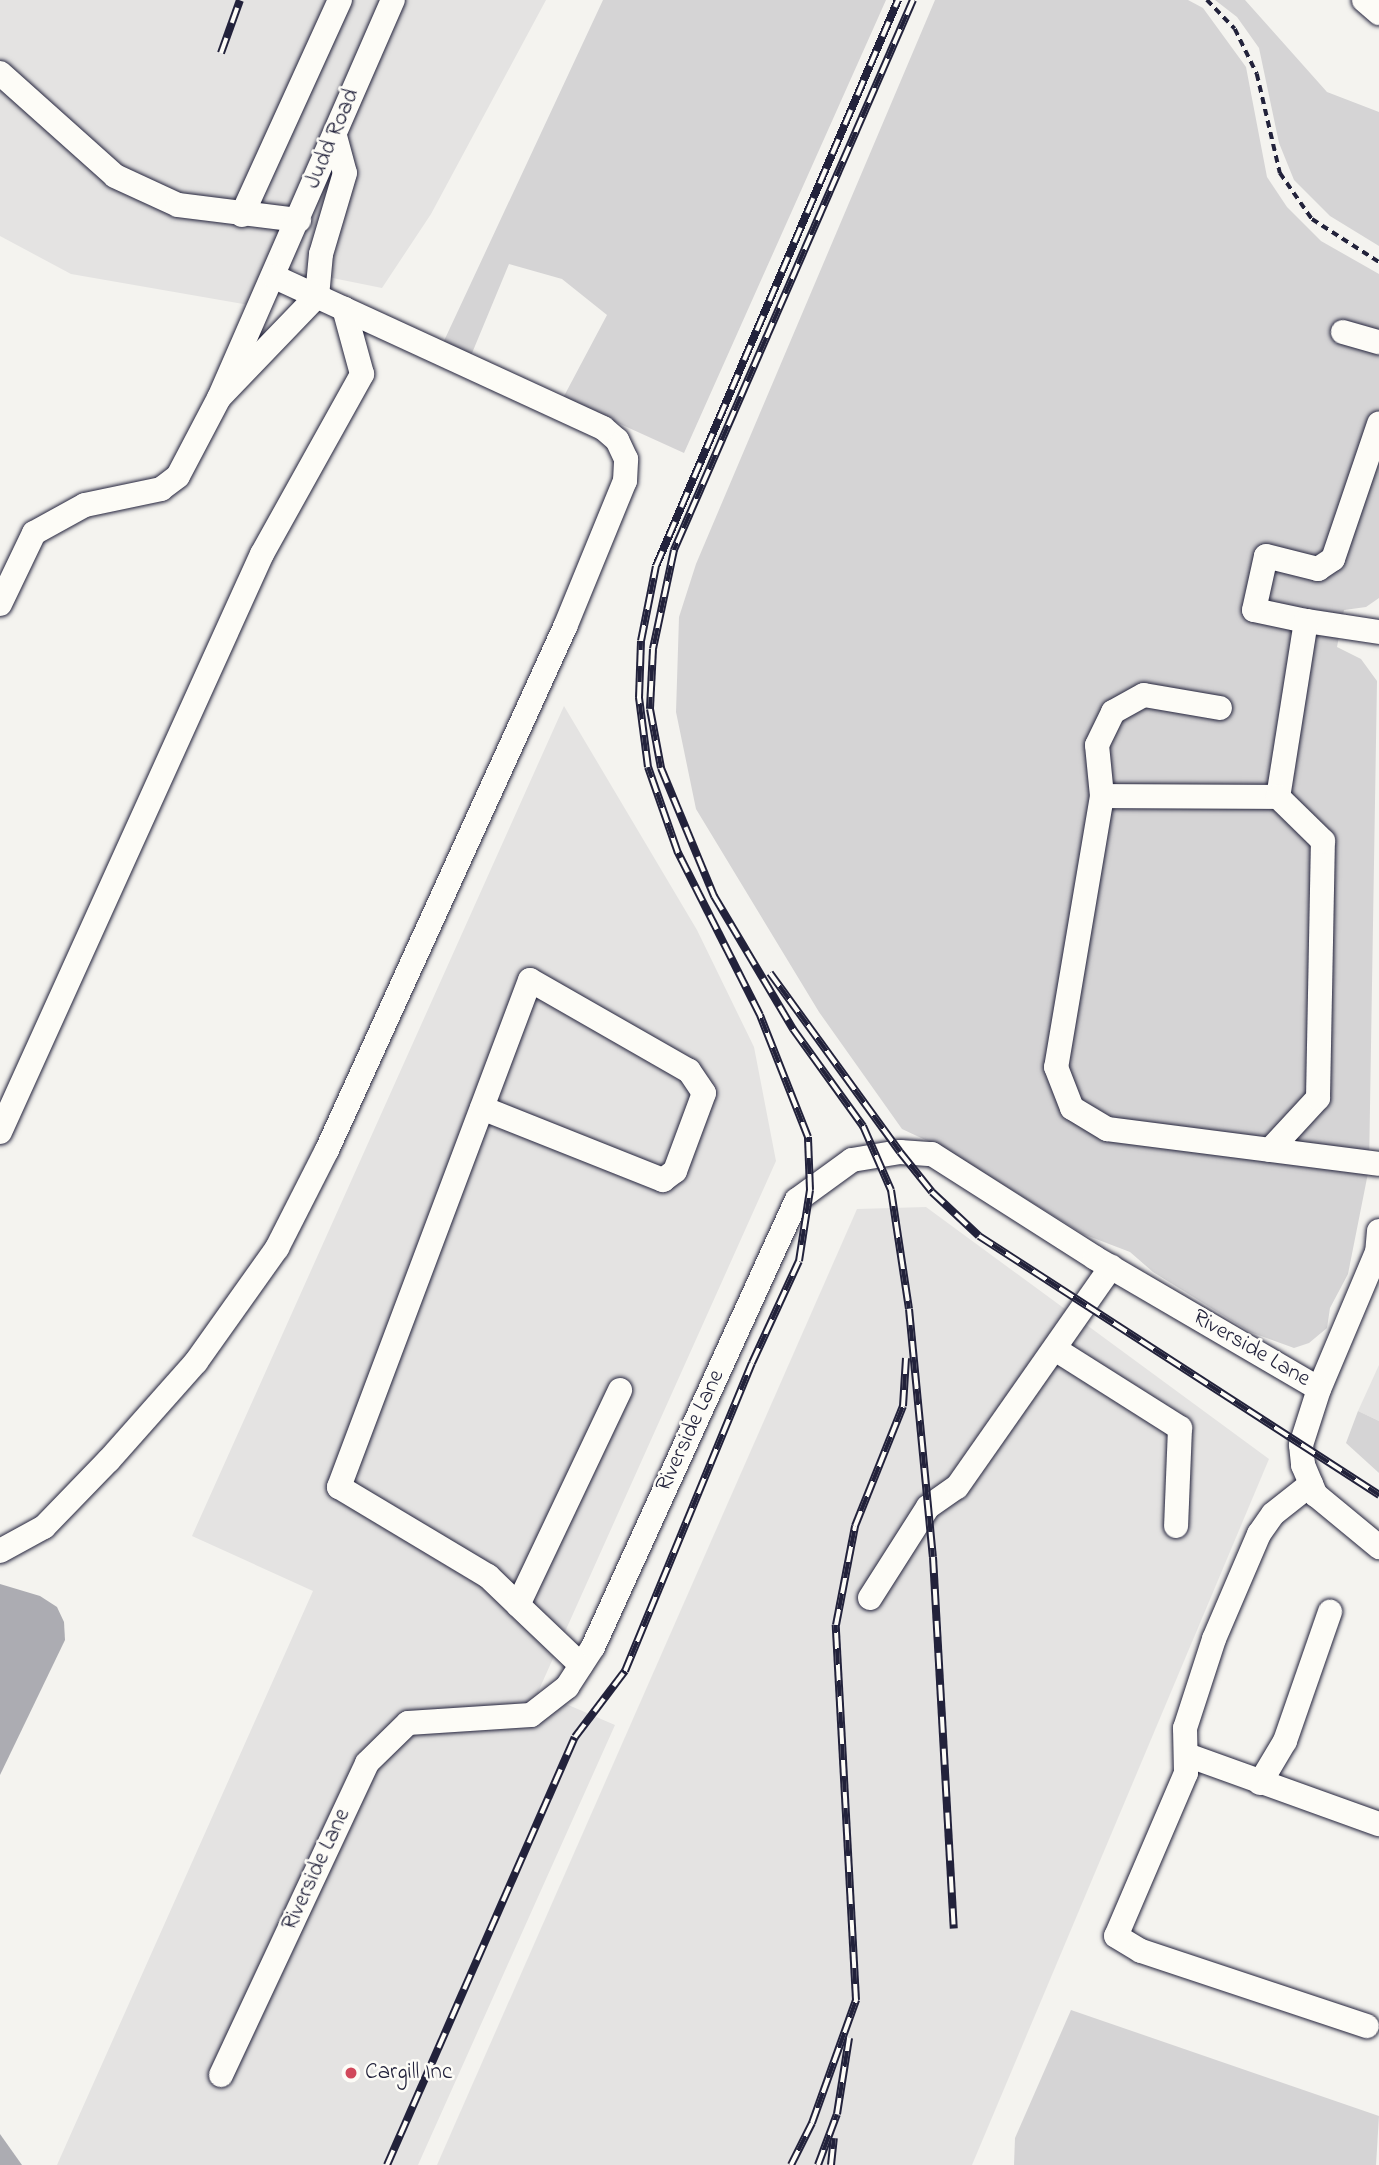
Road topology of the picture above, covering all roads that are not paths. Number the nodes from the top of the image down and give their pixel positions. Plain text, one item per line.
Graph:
1 (340, 0) edge
2 (393, 0) edge
3 (1364, 0) edge
4 (1379, 13) edge
5 (0, 73) edge
6 (335, 136) junction
7 (242, 215) junction
8 (299, 220) junction
9 (274, 277) junction
10 (317, 296) junction
11 (344, 308) junction
12 (1343, 332) dead end
13 (1379, 342) edge
14 (219, 398) junction
15 (1379, 424) edge
16 (0, 604) edge
17 (1306, 621) junction
18 (1379, 632) edge
19 (1220, 708) dead end
20 (1102, 796) junction
21 (1278, 797) junction
22 (482, 1108) junction
23 (0, 1132) edge
24 (1270, 1150) junction
25 (1379, 1164) edge
26 (1378, 1245) edge
27 (1111, 1267) junction
28 (1055, 1349) junction
29 (1319, 1389) junction
30 (620, 1390) dead end
31 (1311, 1484) junction
32 (1177, 1526) dead end
33 (1379, 1547) edge
34 (0, 1551) edge
35 (870, 1598) dead end
36 (518, 1605) junction
37 (1330, 1612) dead end
38 (581, 1665) junction
39 (1187, 1755) junction
40 (1260, 1783) junction
41 (1379, 1824) edge
42 (1367, 2026) dead end
43 (221, 2074) dead end

1 - 7 street
2 - 6 street, Judd Road
3 - 4 street
5 - 7 street
6 - 8 street, Judd Road
6 - 10 street
7 - 8 street
8 - 9 street, Judd Road
9 - 10 street
9 - 14 street, Judd Road
10 - 11 street
10 - 14 street
11 - 23 street
11 - 34 street
12 - 13 street
14 - 16 street
15 - 17 street
17 - 18 street
17 - 21 street
19 - 20 street
20 - 21 street
20 - 24 street
21 - 24 street
22 - 22 street
22 - 36 street
24 - 25 street
26 - 29 street
27 - 28 street
27 - 29 street, Riverside Lane
27 - 38 street, Riverside Lane
28 - 32 street
28 - 35 street
29 - 31 street
30 - 36 street
31 - 33 street
31 - 39 street
36 - 38 street
37 - 40 street
38 - 43 street, Riverside Lane
39 - 40 street
39 - 42 street
40 - 41 street

